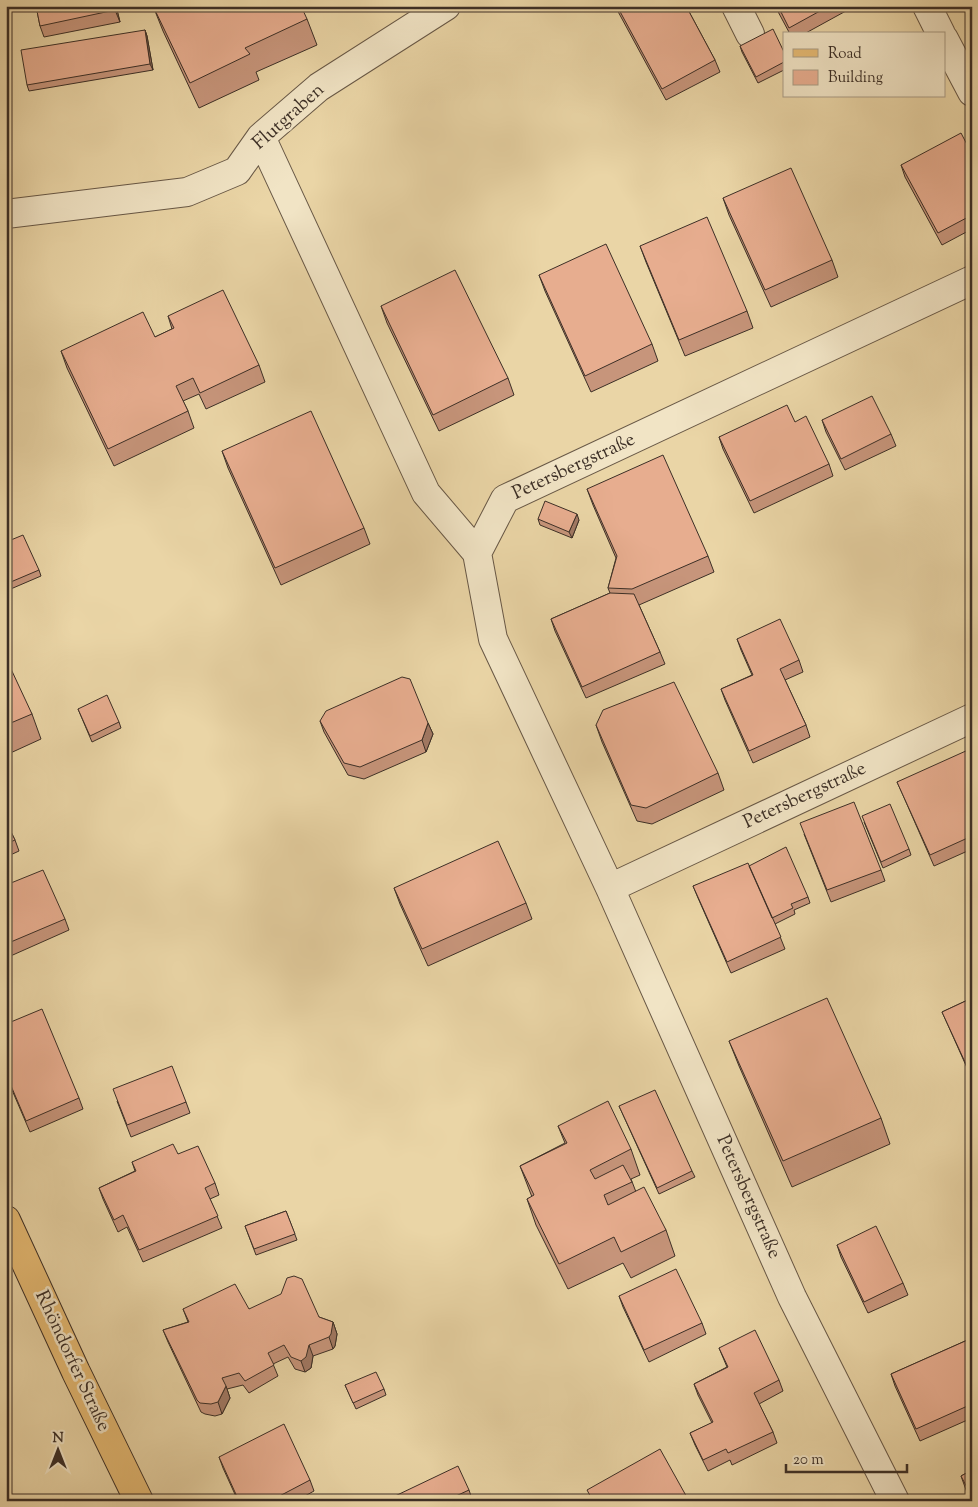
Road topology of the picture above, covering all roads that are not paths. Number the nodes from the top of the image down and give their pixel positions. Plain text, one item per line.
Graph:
1 (446, 6) edge
2 (736, 6) edge
3 (927, 6) edge
4 (941, 32) edge
5 (750, 34) dead end
6 (946, 43) edge
7 (972, 92) edge
8 (261, 138) junction
9 (6, 214) edge
10 (972, 280) edge
11 (477, 553) junction
12 (972, 718) edge
13 (610, 888) junction
14 (6, 1220) edge
15 (139, 1501) edge
16 (895, 1501) edge

1 - 8 street, Flutgraben
2 - 5 street
3 - 4 street
6 - 7 street
8 - 9 street, Flutgraben
8 - 11 street
10 - 11 street, Petersbergstraße
11 - 13 street, Petersbergstraße
12 - 13 street, Petersbergstraße
13 - 16 street, Petersbergstraße
14 - 15 main road, Rhöndorfer Straße

